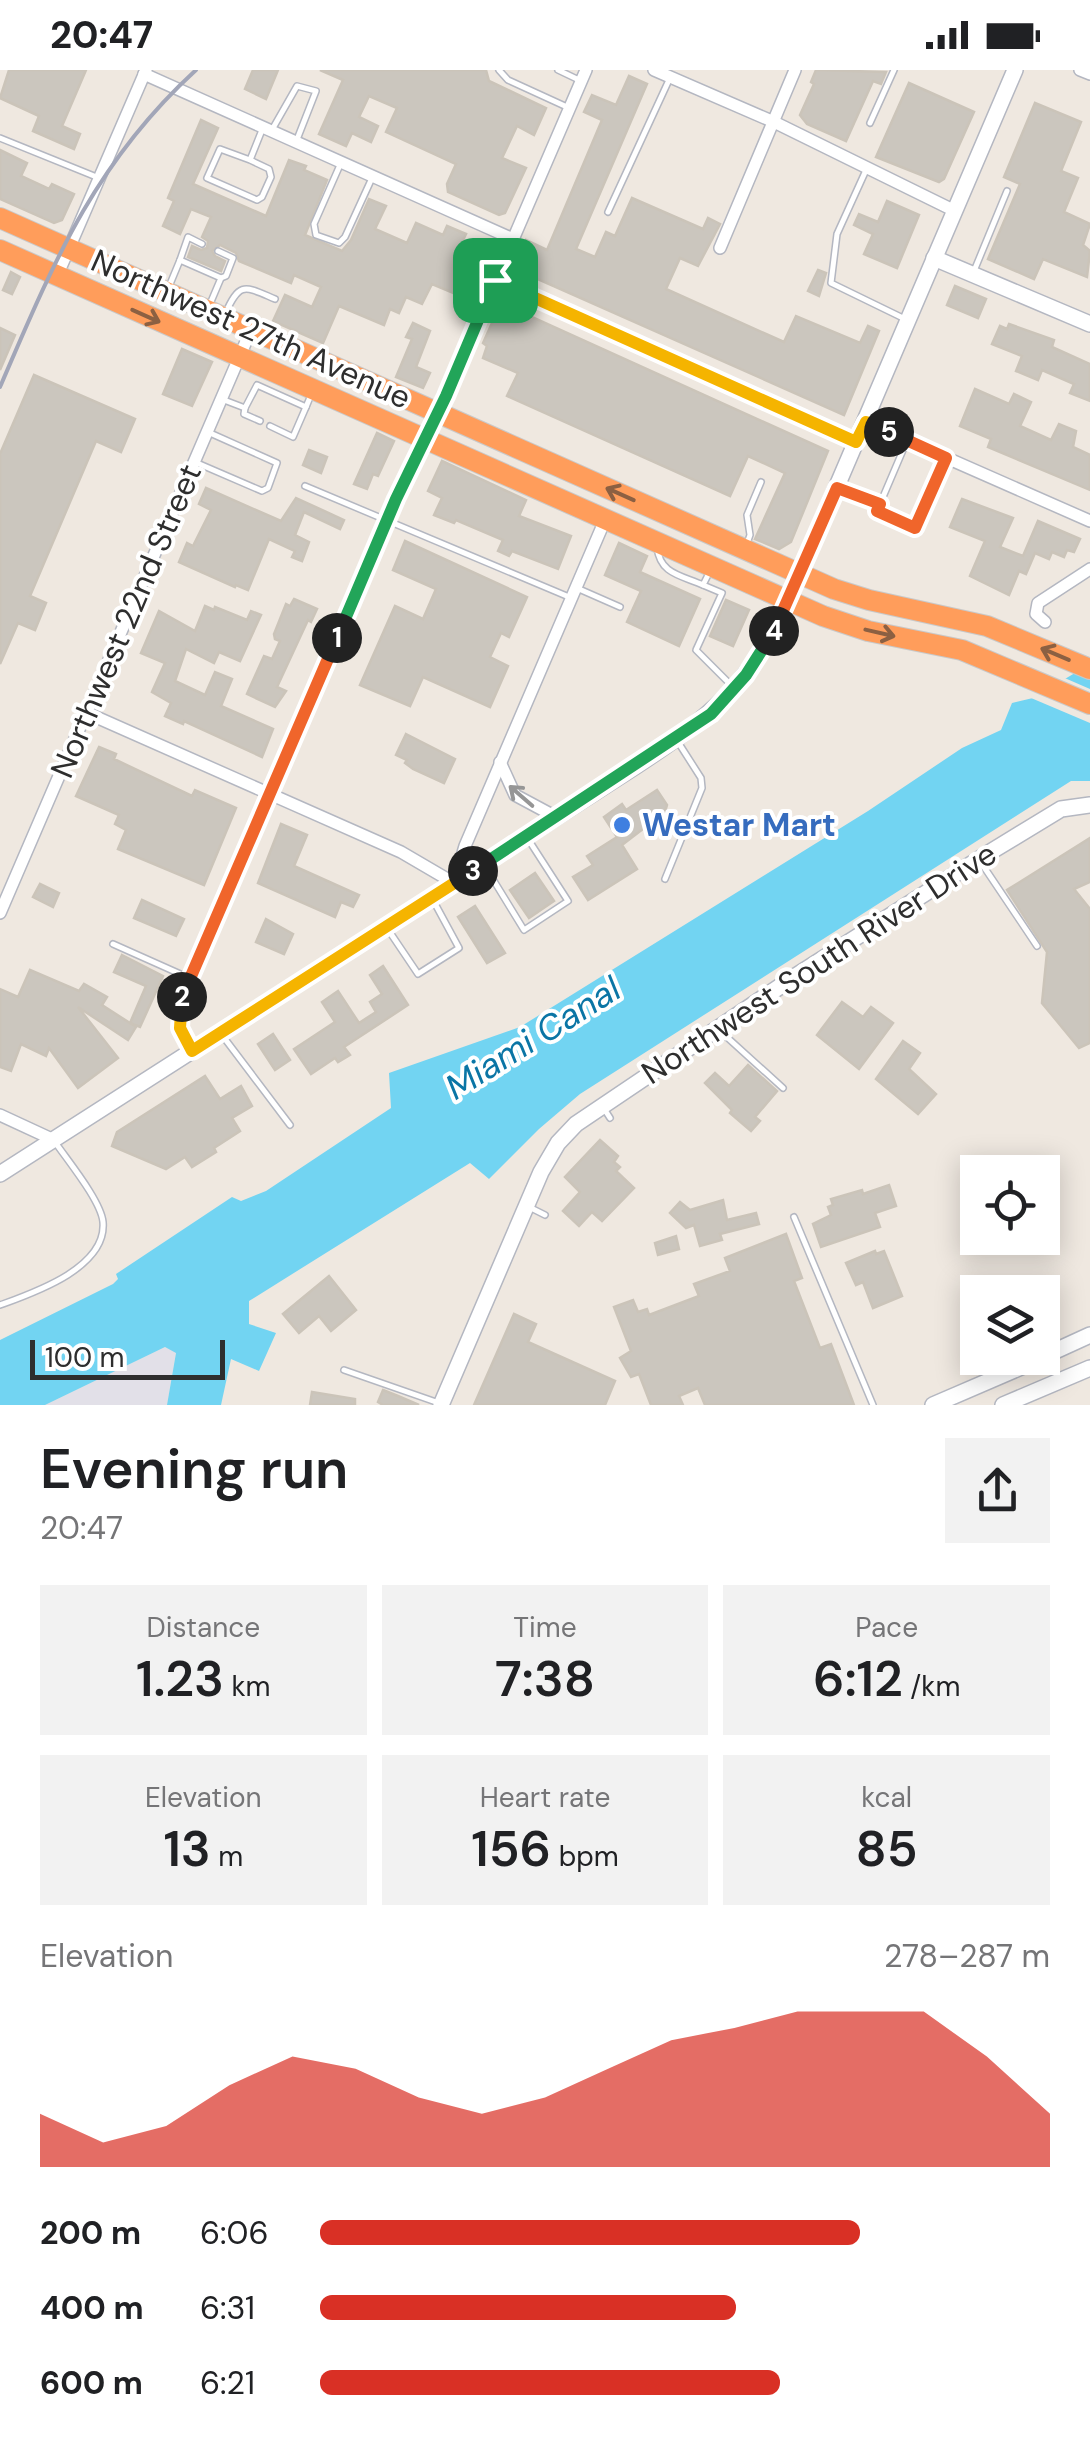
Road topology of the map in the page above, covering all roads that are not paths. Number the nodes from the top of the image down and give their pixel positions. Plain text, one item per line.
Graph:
1 (498, 70) edge
2 (558, 70) edge
3 (654, 70) edge
4 (795, 70) edge
5 (894, 70) edge
6 (1014, 70) edge
7 (1080, 70) edge
8 (145, 72) edge
9 (1090, 74) edge
10 (584, 76) edge
11 (670, 77) junction
12 (570, 108) junction
13 (774, 122) junction
14 (870, 123) dead end
15 (267, 129) junction
16 (0, 138) edge
17 (296, 142) junction
18 (250, 160) junction
19 (341, 162) junction
20 (868, 167) junction
21 (372, 176) junction
22 (101, 179) junction
23 (1006, 191) dead end
24 (608, 212) dead end
25 (954, 212) junction
26 (0, 218) edge
27 (513, 239) junction
28 (198, 243) dead end
29 (69, 248) junction
30 (720, 248) dead end
31 (0, 250) edge
32 (222, 254) dead end
33 (934, 258) junction
34 (185, 261) junction
35 (972, 273) junction
36 (217, 275) junction
37 (57, 276) junction
38 (495, 280) junction
39 (166, 292) junction
40 (274, 299) dead end
41 (216, 314) junction
42 (908, 320) junction
43 (1090, 324) edge
44 (251, 330) junction
45 (240, 357) junction
46 (222, 398) junction
47 (309, 398) junction
48 (245, 408) junction
49 (438, 413) junction
50 (260, 422) dead end
51 (866, 422) junction
52 (270, 426) dead end
53 (207, 431) junction
54 (423, 439) junction
55 (907, 441) junction
56 (856, 442) junction
57 (946, 458) junction
58 (194, 462) junction
59 (760, 482) dead end
60 (306, 486) dead end
61 (837, 488) junction
62 (880, 504) junction
63 (605, 520) junction
64 (386, 521) junction
65 (1090, 521) edge
66 (745, 549) junction
67 (1090, 570) edge
68 (800, 574) junction
69 (708, 576) junction
70 (574, 593) junction
71 (788, 601) junction
72 (620, 607) dead end
73 (1045, 622) dead end
74 (1090, 669) edge
75 (736, 689) junction
76 (1090, 704) edge
77 (87, 713) junction
78 (676, 740) junction
79 (500, 762) junction
80 (269, 793) junction
81 (1090, 805) edge
82 (556, 817) junction
83 (526, 836) junction
84 (979, 859) junction
85 (484, 864) junction
86 (664, 879) dead end
87 (454, 883) junction
88 (432, 897) junction
89 (0, 912) edge
90 (386, 927) junction
91 (114, 944) dead end
92 (1037, 946) dead end
93 (190, 978) junction
94 (717, 1028) junction
95 (220, 1033) junction
96 (192, 1051) junction
97 (784, 1088) dead end
98 (0, 1115) edge
99 (290, 1125) dead end
100 (54, 1140) junction
101 (0, 1174) edge
102 (526, 1206) junction
103 (544, 1215) dead end
104 (794, 1216) dead end
105 (0, 1305) edge
106 (1090, 1336) edge
107 (1060, 1349) edge
108 (1090, 1368) edge
109 (344, 1370) dead end
110 (1001, 1375) edge
111 (1026, 1400) edge
112 (442, 1404) edge
113 (873, 1405) edge
114 (933, 1405) edge
115 (1003, 1405) edge

1 - 12 lane
2 - 10 lane
3 - 11 street
4 - 13 street
5 - 14 lane
6 - 25 main road
7 - 9 street
8 - 15 street
8 - 22 street
10 - 12 street
11 - 13 street
11 - 24 lane
12 - 27 street
13 - 20 street
13 - 30 street
15 - 17 street
15 - 17 lane
15 - 18 lane
16 - 22 lane
17 - 19 street
18 - 18 lane
19 - 21 street
19 - 21 lane
20 - 25 street
20 - 42 lane
21 - 27 street
22 - 29 street
23 - 35 lane
25 - 33 main road
26 - 29 highway, Northwest 27th Avenue
27 - 38 street
28 - 34 lane
29 - 37 street
29 - 39 highway, Northwest 27th Avenue
31 - 37 highway, Northwest 27th Avenue
32 - 36 lane
33 - 35 main road
33 - 42 main road
34 - 36 lane
34 - 39 lane
35 - 43 main road
36 - 41 lane
37 -> 45 highway, Northwest 27th Avenue
38 - 49 street
38 - 56 lane
39 - 41 highway, Northwest 27th Avenue
40 - 41 lane
41 - 44 highway, Northwest 27th Avenue
42 - 51 main road
44 - 45 street, Northwest 22nd Street
44 - 49 highway, Northwest 27th Avenue
45 - 46 street, Northwest 22nd Street
45 - 47 highway, Northwest 27th Avenue
46 - 48 lane
46 - 53 street, Northwest 22nd Street
47 - 48 lane
47 - 52 lane
47 - 54 highway, Northwest 27th Avenue
48 - 50 lane
49 - 54 street
66 -> 49 highway, Northwest 27th Avenue
51 - 55 street
51 - 56 main road
53 - 58 street, Northwest 22nd Street
53 - 58 lane
54 - 63 highway, Northwest 27th Avenue
54 - 64 street
55 - 57 street
55 - 62 lane
56 - 61 main road
57 - 62 lane
57 - 65 street
58 - 77 street, Northwest 22nd Street
59 - 66 lane
60 - 64 lane
61 - 62 lane
61 - 68 main road
63 - 69 highway, Northwest 27th Avenue
63 - 70 street
64 - 70 lane
64 - 80 street
66 - 68 highway, Northwest 27th Avenue
67 - 73 street
68 - 71 main road
74 -> 68 highway, Northwest 27th Avenue
69 - 71 highway, Northwest 27th Avenue
69 - 75 lane
70 - 72 lane
70 - 79 street
71 - 75 main road
71 -> 76 highway, Northwest 27th Avenue
75 - 78 main road
77 - 80 street
77 - 89 street, Northwest 22nd Street
78 - 82 main road
78 - 86 lane
82 -> 79 street
79 - 87 street
80 - 87 street
80 - 93 street
81 - 84 main road, Northwest South River Drive
82 - 83 main road
83 - 85 main road
83 - 85 lane
84 - 92 lane
84 - 94 main road, Northwest South River Drive
85 - 87 main road
87 - 88 main road
88 - 90 main road
88 - 90 lane
90 - 95 main road
91 - 93 lane
93 - 96 street
94 - 97 lane
94 - 102 main road, Northwest South River Drive
95 - 96 main road
95 - 99 lane
96 - 100 main road
98 - 100 street
100 - 101 main road
100 - 105 lane
102 - 103 lane
102 - 112 main road
104 - 113 lane
106 - 107 main road
108 - 111 main road
109 - 112 lane
110 - 114 main road
111 - 115 main road

